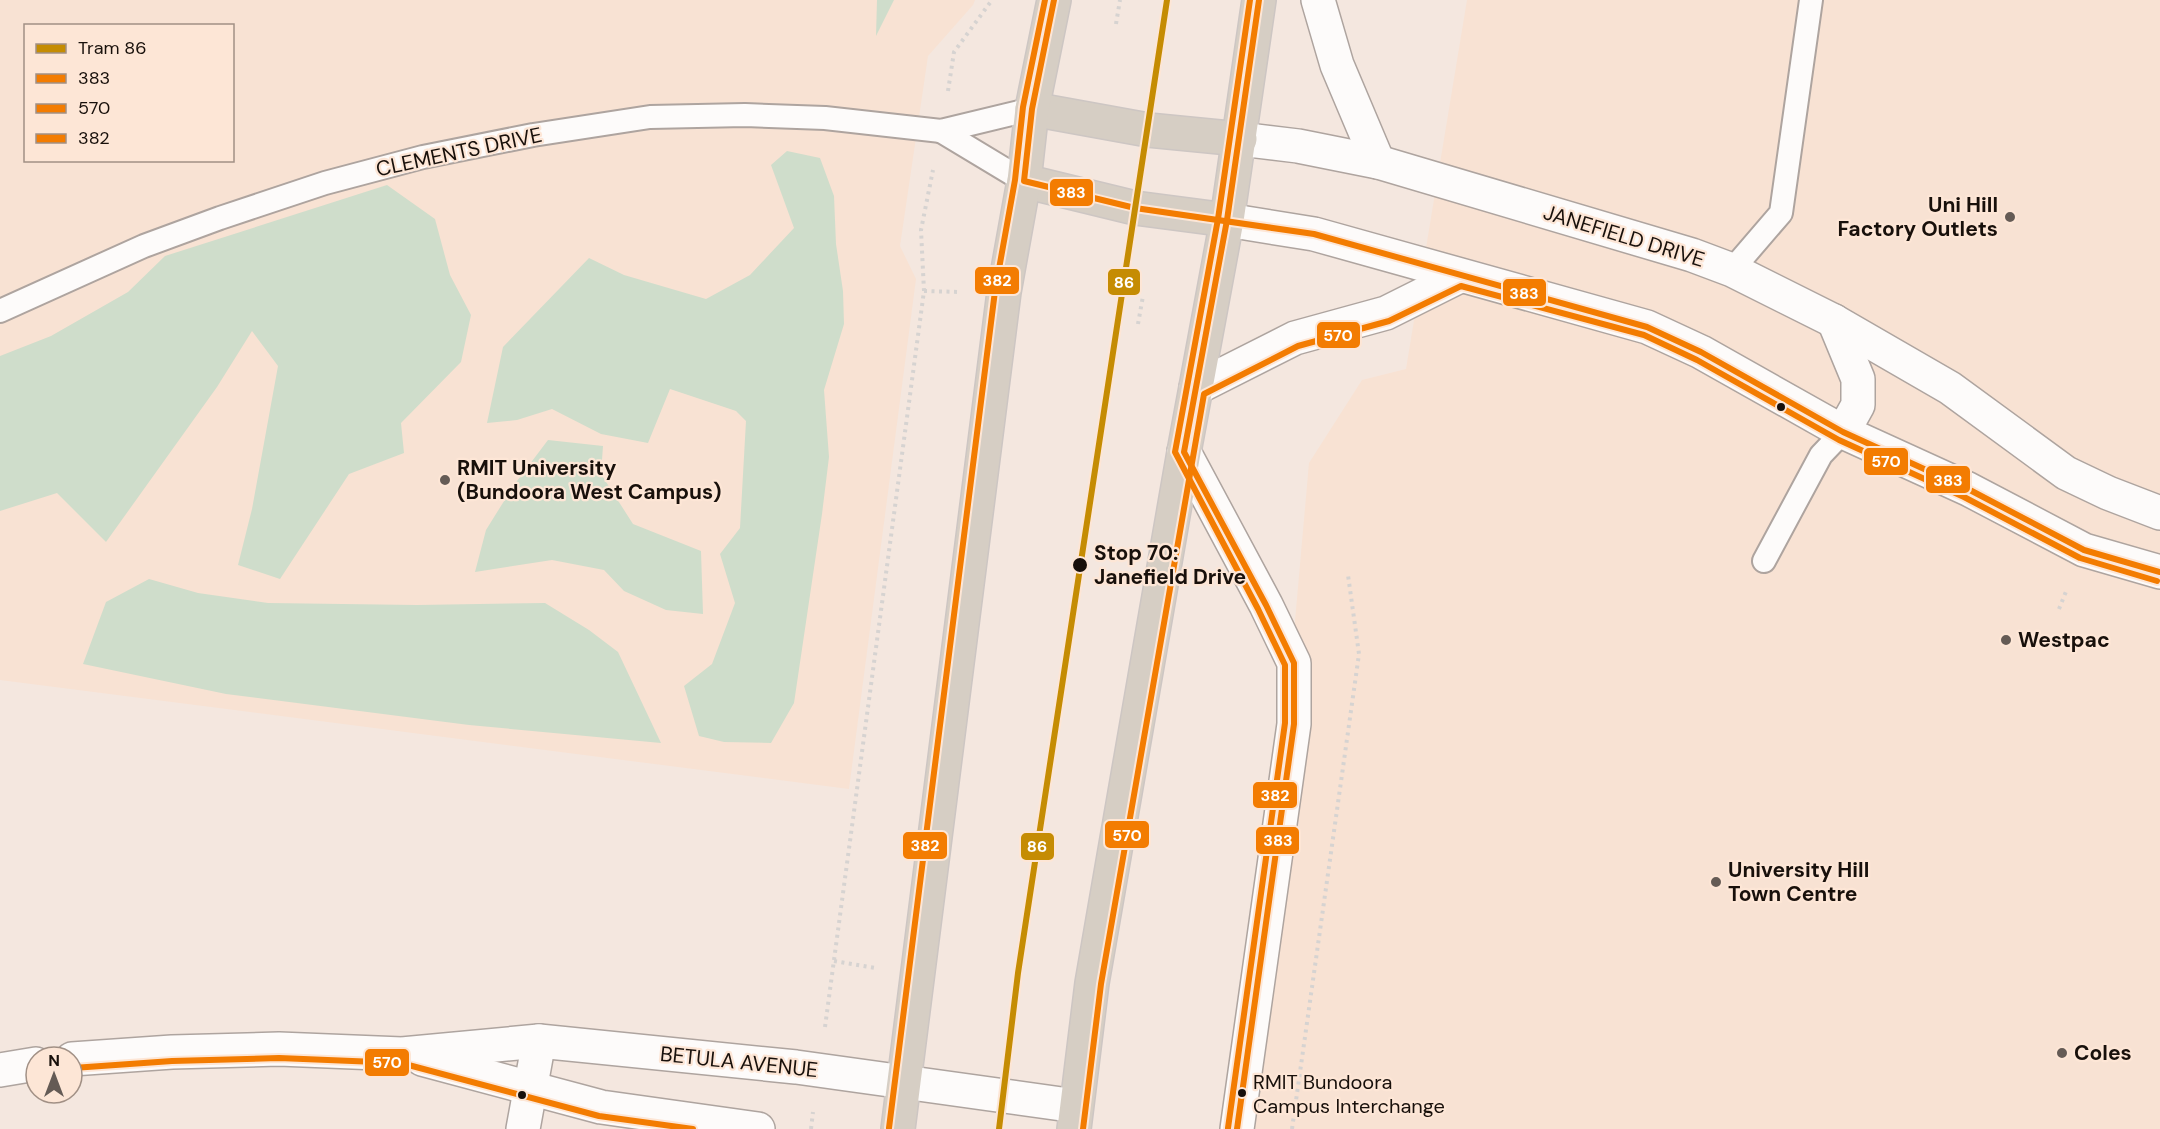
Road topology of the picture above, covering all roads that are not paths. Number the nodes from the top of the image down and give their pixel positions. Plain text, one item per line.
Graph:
1 (1054, 0) edge
2 (1259, 0) edge
3 (1318, 0) edge
4 (1811, 0) edge
5 (1032, 109) junction
6 (941, 131) junction
7 (1240, 139) junction
8 (1378, 162) junction
9 (1024, 181) junction
10 (1227, 220) junction
11 (1732, 270) junction
12 (1460, 276) junction
13 (0, 311) edge
14 (1834, 321) junction
15 (1196, 388) junction
16 (1843, 432) junction
17 (1184, 452) junction
18 (2160, 513) edge
19 (1764, 561) dead end
20 (2160, 572) edge
21 (539, 1041) junction
22 (402, 1054) junction
23 (84, 1058) edge
24 (24, 1066) edge
25 (0, 1070) edge
26 (904, 1083) junction
27 (531, 1088) junction
28 (1075, 1118) edge
29 (523, 1129) edge
30 (758, 1129) edge
31 (898, 1129) edge
32 (1237, 1129) edge

1 - 5 highway
2 - 7 highway
3 - 8 street
4 - 11 lane
5 - 6 lane, CLEMENTS DRIVE
5 - 7 highway, JANEFIELD DRIVE
5 - 9 highway
6 - 9 lane, CLEMENTS DRIVE
6 - 13 lane, CLEMENTS DRIVE
7 - 8 street, JANEFIELD DRIVE
7 - 10 highway
8 - 11 street, JANEFIELD DRIVE
9 - 10 highway
9 - 26 highway
10 - 12 street
10 - 15 highway
11 - 14 street, JANEFIELD DRIVE
12 - 15 street
12 - 16 street
14 - 16 street
14 - 18 street, JANEFIELD DRIVE
15 - 17 highway
16 - 19 lane
16 - 20 street
17 - 28 highway
17 - 32 street
21 - 22 street, BETULA AVENUE
21 - 26 street, BETULA AVENUE
21 - 27 street
22 - 23 street, BETULA AVENUE
22 - 27 street, BETULA AVENUE
24 - 25 street
26 - 28 street, BETULA AVENUE
26 - 31 highway
27 - 29 street
27 - 30 street, BETULA AVENUE

